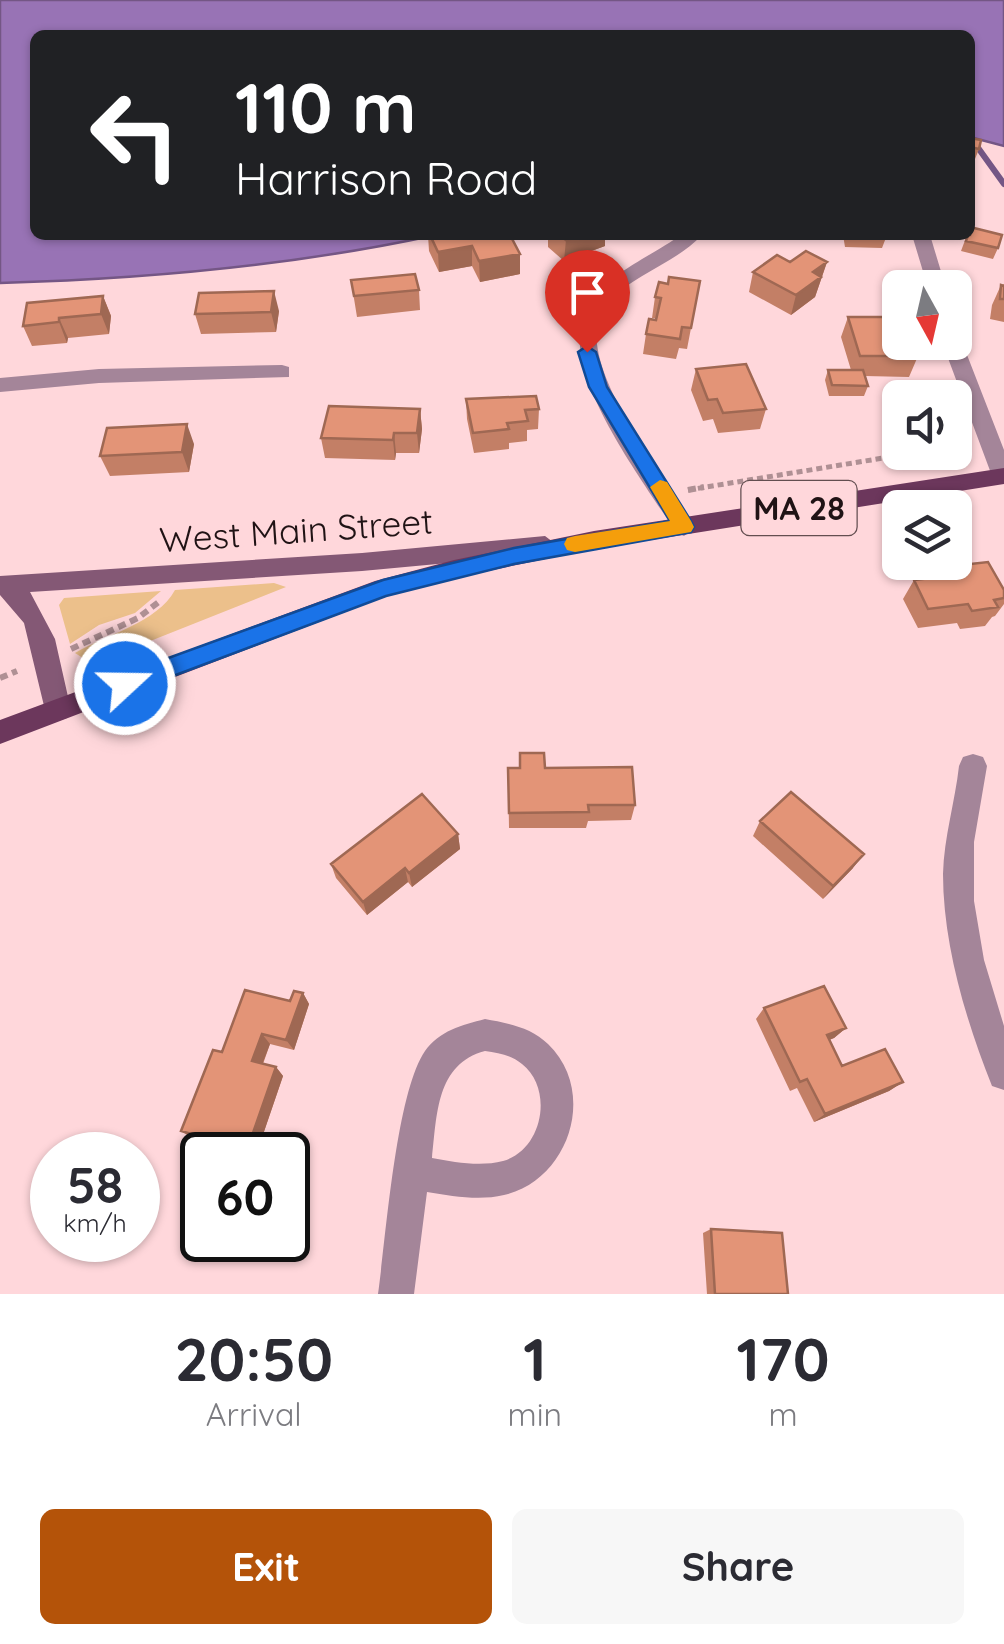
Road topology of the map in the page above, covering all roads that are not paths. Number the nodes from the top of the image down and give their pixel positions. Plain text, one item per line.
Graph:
1 (686, 240) edge
2 (922, 240) edge
3 (931, 270) edge
4 (959, 360) edge
5 (282, 372) dead end
6 (0, 385) edge
7 (1004, 476) edge
8 (684, 527) junction
9 (594, 540) junction
10 (2, 584) edge
11 (58, 710) junction
12 (0, 732) edge
13 (973, 766) dead end
14 (1004, 1074) edge
15 (412, 1173) junction
16 (396, 1294) edge

1 - 8 street
2 - 3 street
4 - 7 street
5 - 6 street
7 - 8 main road, MA 28
8 - 9 main road, MA 28
9 - 10 main road, West Main Street
9 - 11 main road, MA 28
10 - 11 main road, West Main Street
11 - 12 main road, MA 28
13 - 14 street
15 - 15 street
15 - 16 street

